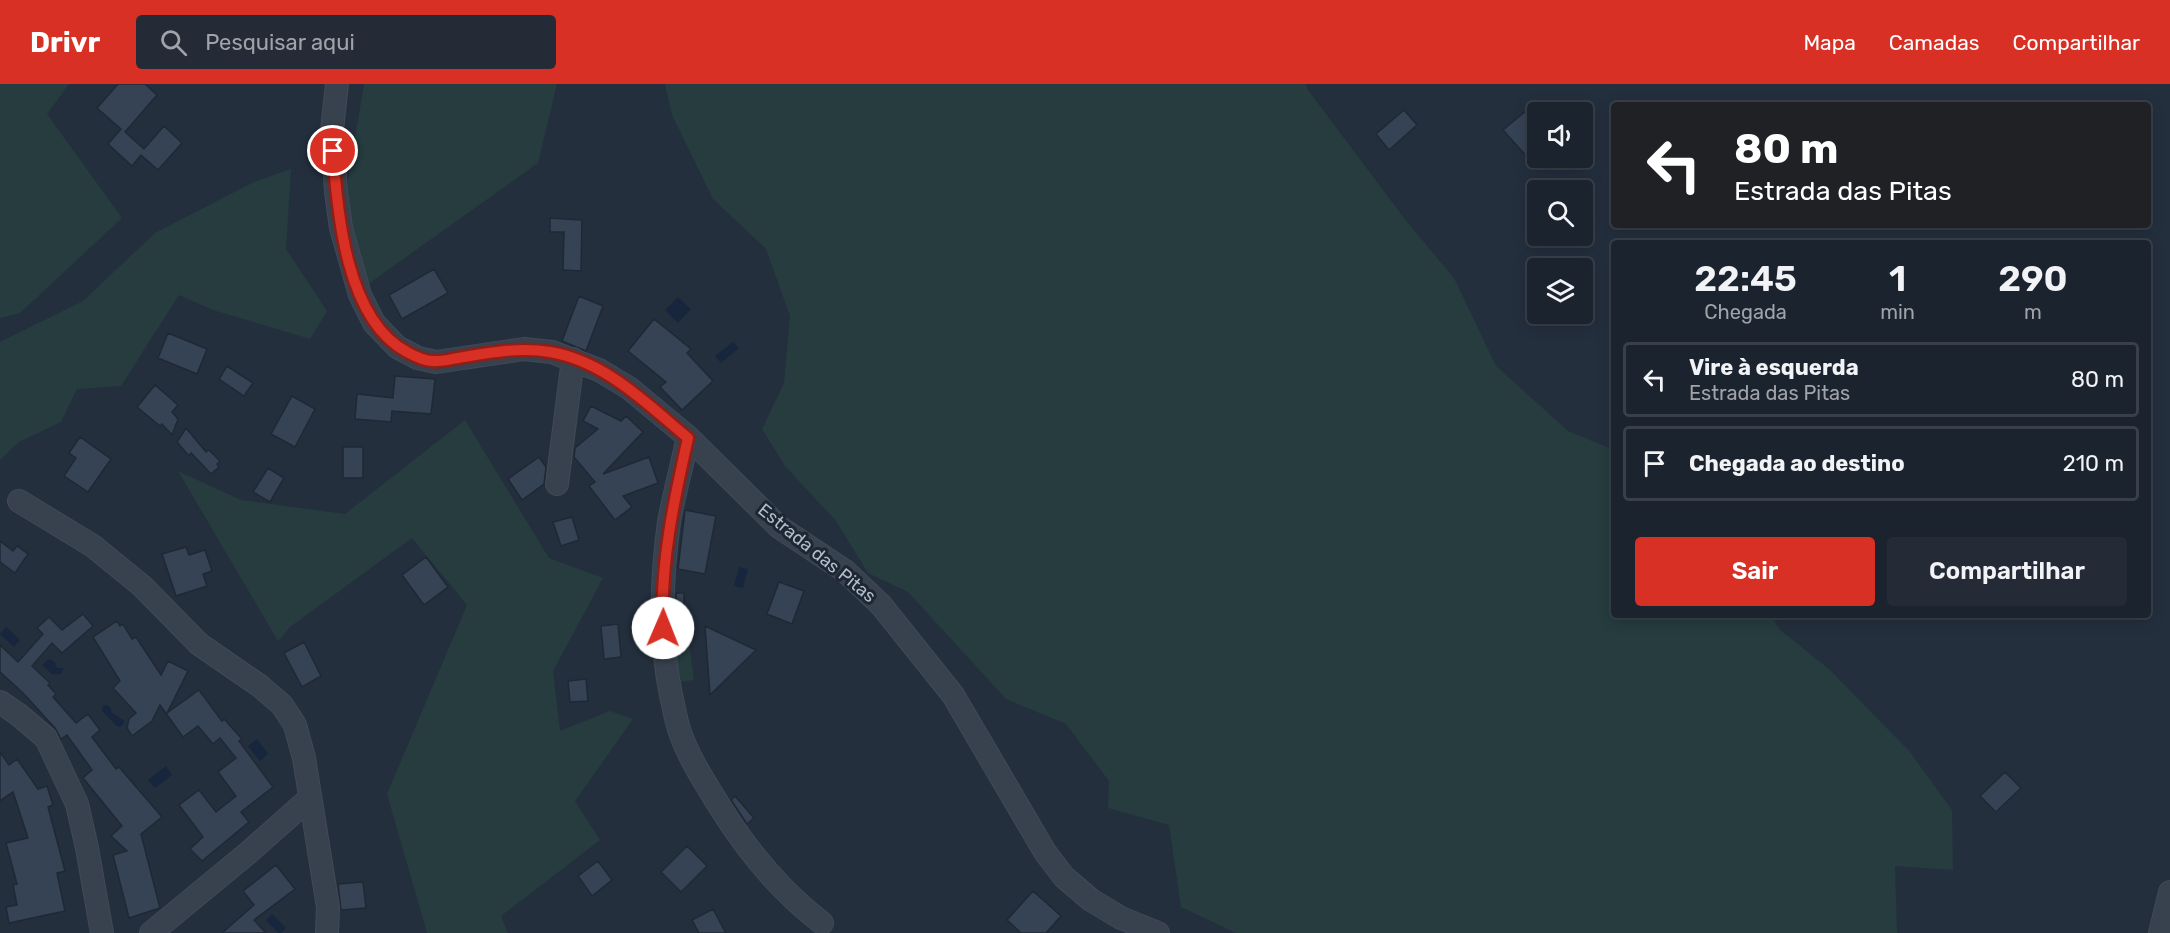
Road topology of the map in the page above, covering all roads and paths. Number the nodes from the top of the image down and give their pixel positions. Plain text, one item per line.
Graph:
1 (337, 84) edge
2 (573, 358) junction
3 (688, 438) junction
4 (557, 484) dead end
5 (19, 501) dead end
6 (0, 702) edge
7 (310, 798) junction
8 (2170, 892) edge
9 (822, 923) dead end
10 (102, 933) edge
11 (151, 933) edge
12 (327, 933) edge
13 (1158, 933) edge
14 (2160, 933) edge

1 - 2 street, Estrada das Pitas
2 - 3 street, Estrada das Pitas
2 - 4 street
3 - 9 street
3 - 13 street, Estrada das Pitas
5 - 7 street
6 - 10 street
7 - 11 street
7 - 12 street
8 - 14 street

